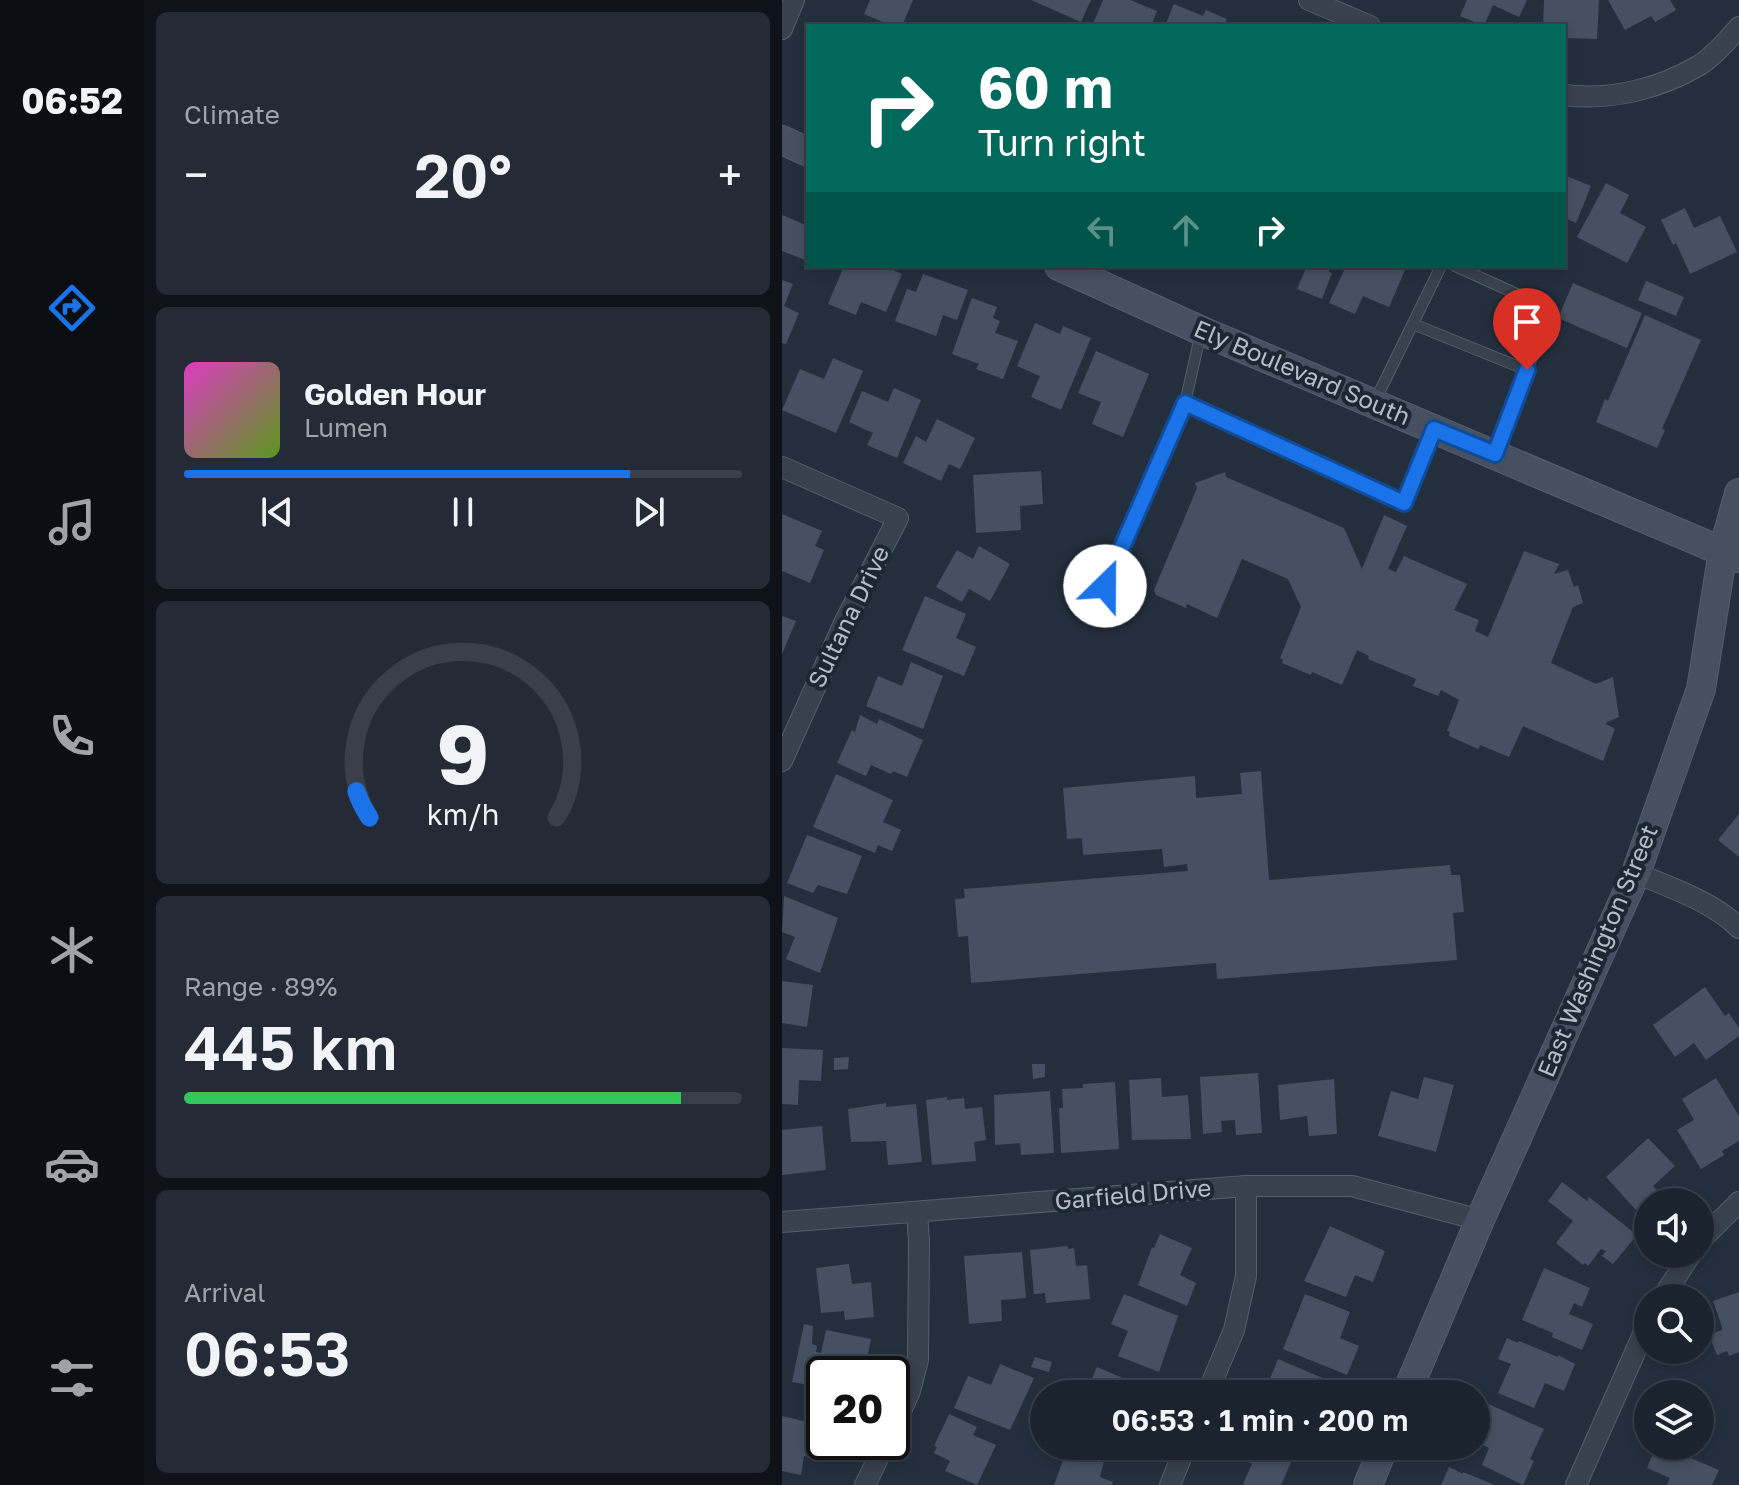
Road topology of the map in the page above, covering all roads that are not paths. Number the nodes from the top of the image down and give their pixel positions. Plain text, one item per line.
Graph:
1 (794, 0) edge
2 (1309, 0) edge
3 (1365, 24) edge
4 (1739, 27) edge
5 (782, 29) edge
6 (1566, 95) edge
7 (782, 140) edge
8 (806, 151) edge
9 (1063, 268) edge
10 (1440, 268) edge
11 (1459, 268) edge
12 (1413, 324) junction
13 (1202, 331) junction
14 (1527, 370) junction
15 (1185, 403) junction
16 (1374, 403) junction
17 (1434, 429) junction
18 (1495, 454) junction
19 (782, 467) edge
20 (1739, 493) edge
21 (1731, 554) edge
22 (1105, 586) dead end
23 (782, 761) edge
24 (1636, 873) junction
25 (1739, 928) edge
26 (1246, 1186) junction
27 (1739, 1202) edge
28 (917, 1212) junction
29 (1480, 1220) junction
30 (782, 1222) edge
31 (1714, 1227) edge
32 (1634, 1354) edge
33 (1213, 1380) edge
34 (1412, 1380) edge
35 (910, 1391) edge
36 (877, 1460) edge
37 (1180, 1460) edge
38 (1378, 1460) edge
39 (865, 1485) edge
40 (1170, 1485) edge
41 (1368, 1485) edge
42 (1576, 1485) edge

1 - 5 street
2 - 3 street
4 - 6 street
7 - 8 main road
9 - 13 main road, Ely Boulevard South
10 - 12 lane
11 - 14 lane
12 - 14 lane
12 - 16 lane
13 - 15 lane
13 - 16 main road, Ely Boulevard South
14 - 18 lane
15 - 17 lane
15 - 22 lane
16 - 17 main road, Ely Boulevard South
17 - 18 main road, Ely Boulevard South
18 - 21 main road, Ely Boulevard South
19 - 23 street, Sultana Drive
20 - 21 main road, East Washington Street
21 - 24 main road, East Washington Street
24 - 25 street
24 - 29 main road, East Washington Street
26 - 28 street, Garfield Drive
26 - 29 street, Garfield Drive
26 - 33 street
27 - 31 street
28 - 30 street, Garfield Drive
28 - 35 street
29 - 34 main road, East Washington Street
32 - 42 street
36 - 39 street
37 - 40 street
38 - 41 main road

